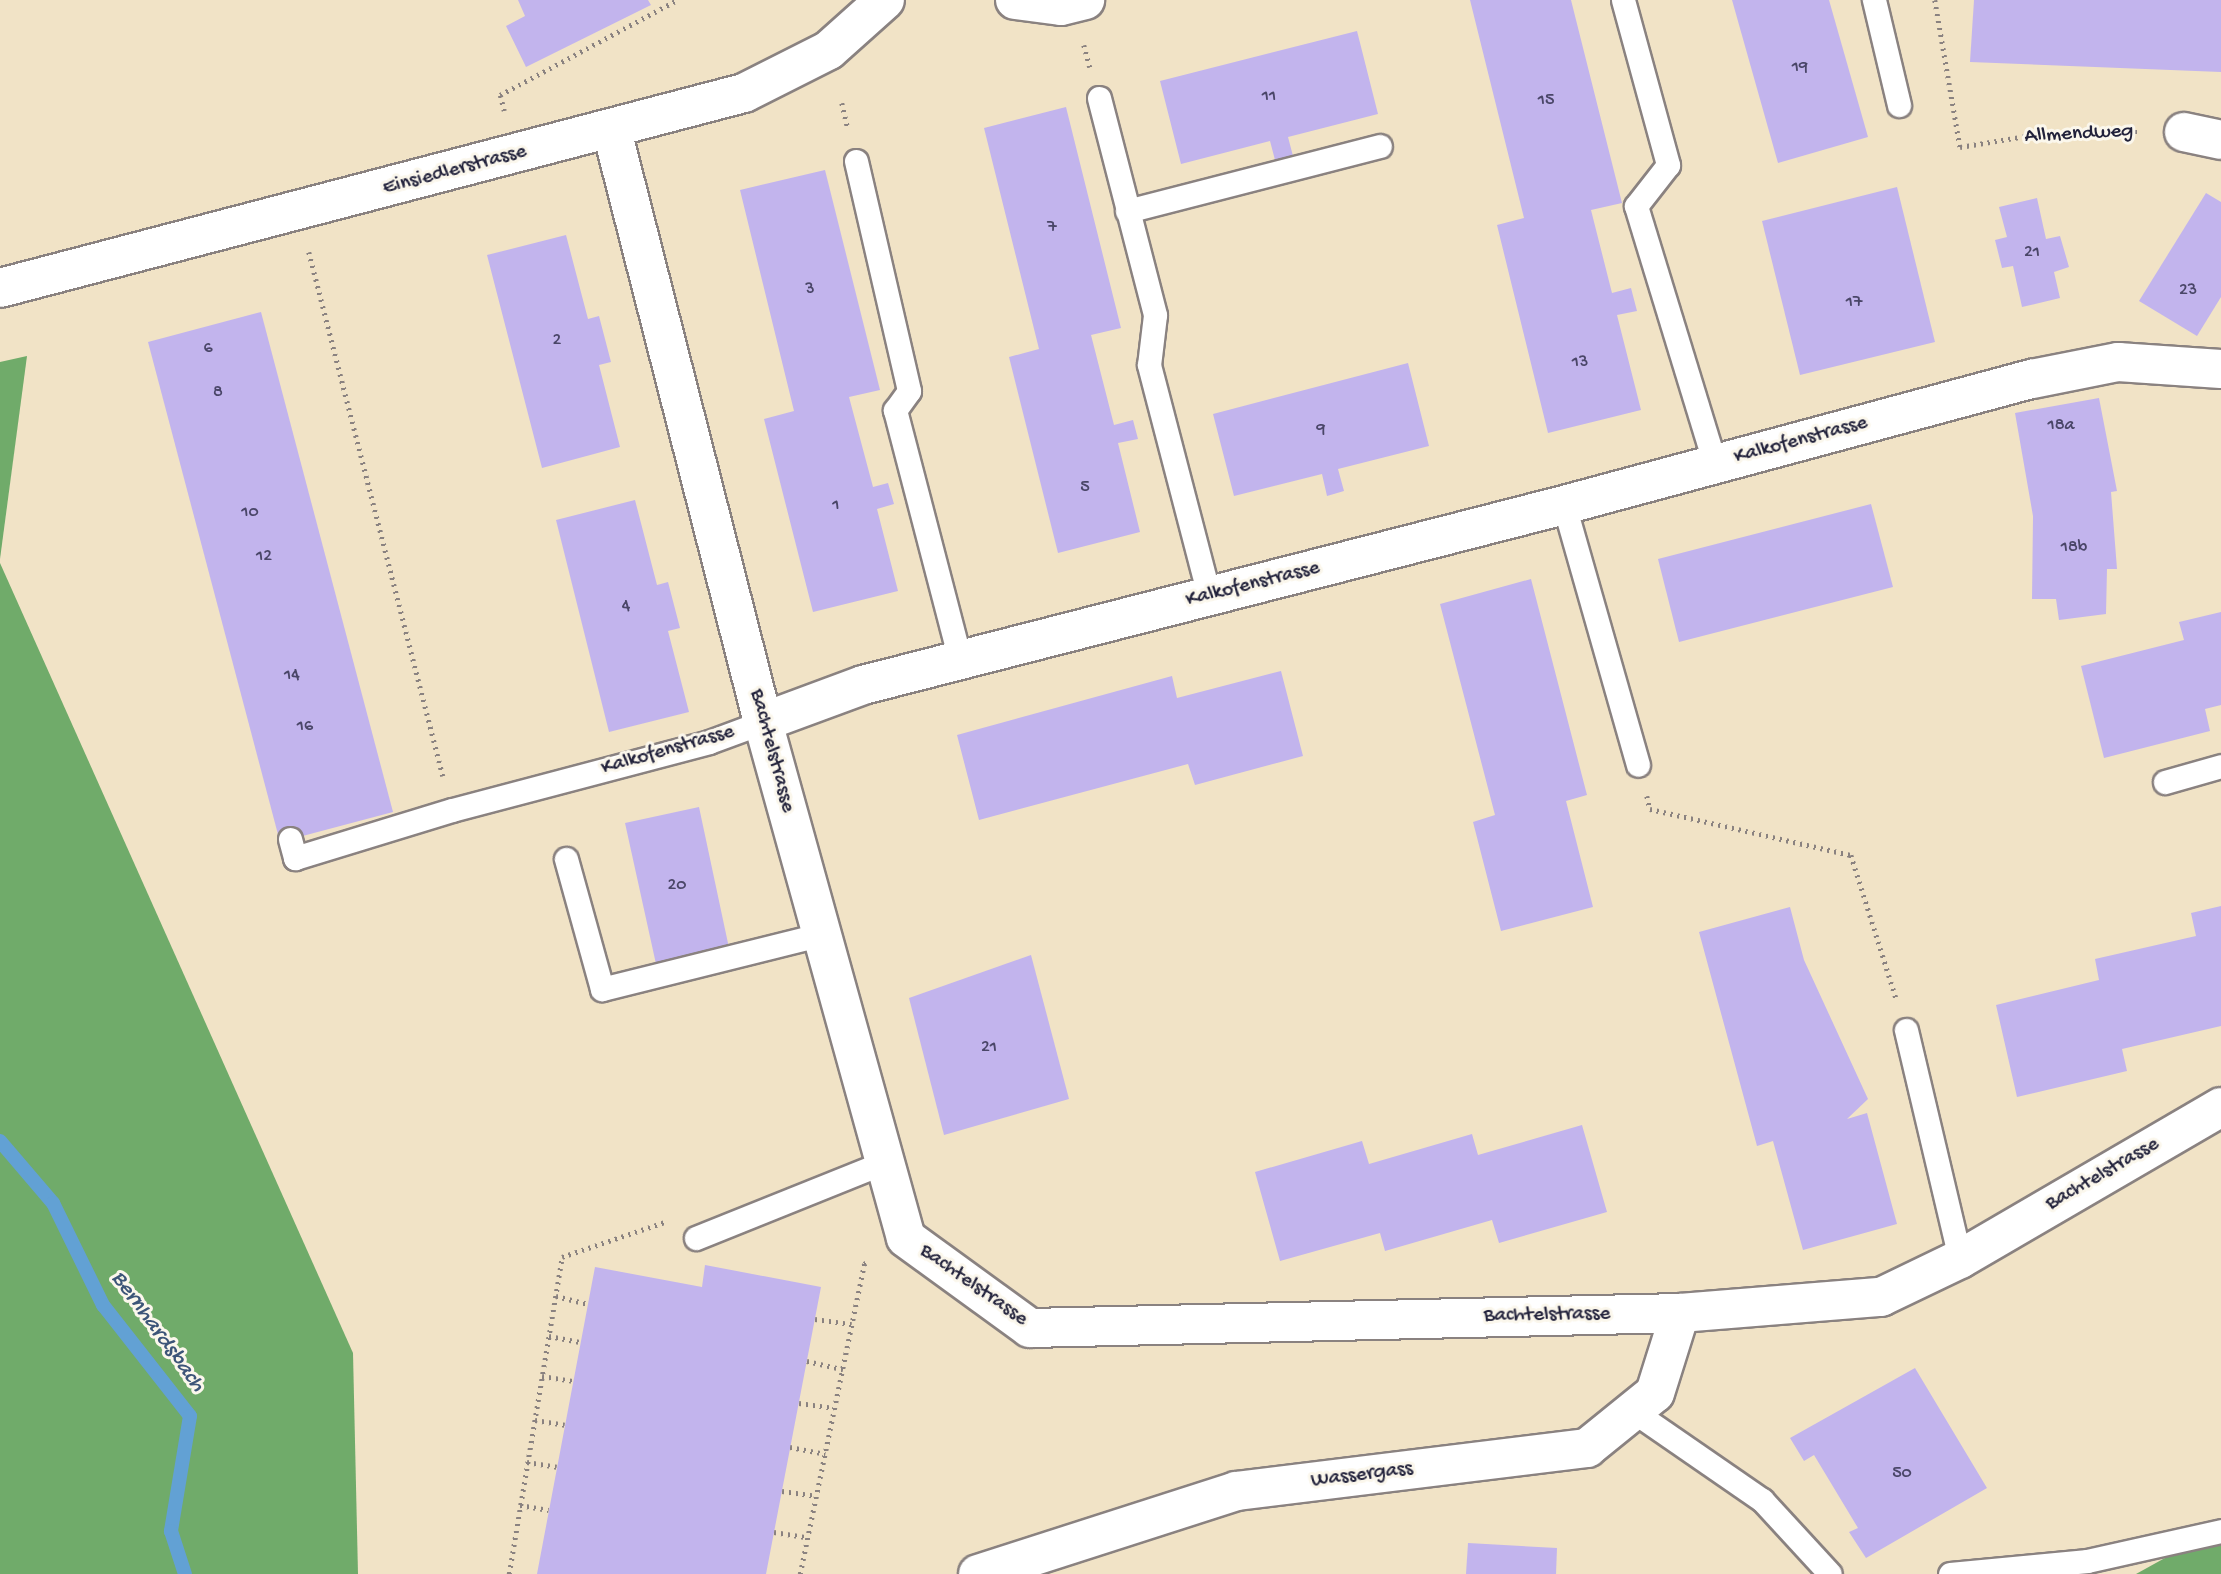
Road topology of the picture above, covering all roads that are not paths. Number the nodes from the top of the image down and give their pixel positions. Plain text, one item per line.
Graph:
1 (885, 0) edge
2 (1015, 0) edge
3 (1084, 0) edge
4 (1623, 0) edge
5 (1874, 0) edge
6 (1099, 98) dead end
7 (1899, 105) dead end
8 (612, 131) junction
9 (2184, 132) road end
10 (2221, 140) edge
11 (1380, 146) dead end
12 (856, 161) dead end
13 (1127, 211) junction
14 (0, 288) edge
15 (2221, 369) edge
16 (1715, 464) junction
17 (1564, 505) junction
18 (1209, 596) junction
19 (960, 660) junction
20 (763, 722) junction
21 (1639, 765) road end
22 (2221, 766) edge
23 (2165, 782) dead end
24 (293, 848) dead end
25 (566, 859) dead end
26 (822, 934) junction
27 (1906, 1030) road end
28 (2221, 1107) edge
29 (885, 1162) junction
30 (696, 1238) road end
31 (1960, 1259) junction
32 (1680, 1313) junction
33 (1633, 1411) junction
34 (2221, 1531) edge
35 (978, 1574) edge
36 (1830, 1574) edge
37 (1950, 1574) edge

1 - 8 street, Einsiedlerstrasse
2 - 3 street
4 - 16 lane
5 - 7 lane
6 - 13 lane
8 - 14 street, Einsiedlerstrasse
8 - 20 street, Bachtelstrasse
9 - 10 street
11 - 13 lane
12 - 19 lane
13 - 18 lane
15 - 16 street, Kalkofenstrasse
16 - 17 street, Kalkofenstrasse
17 - 18 street, Kalkofenstrasse
17 - 21 lane
18 - 19 street, Kalkofenstrasse
19 - 20 street, Kalkofenstrasse
20 - 24 lane, Kalkofenstrasse
20 - 26 street, Bachtelstrasse
22 - 23 lane
25 - 26 lane
26 - 29 street, Bachtelstrasse
27 - 31 lane
28 - 31 street, Bachtelstrasse
29 - 30 lane
29 - 32 street, Bachtelstrasse
31 - 32 street, Bachtelstrasse
32 - 33 street, Wassergass
33 - 35 street, Wassergass
33 - 36 lane
34 - 37 lane

